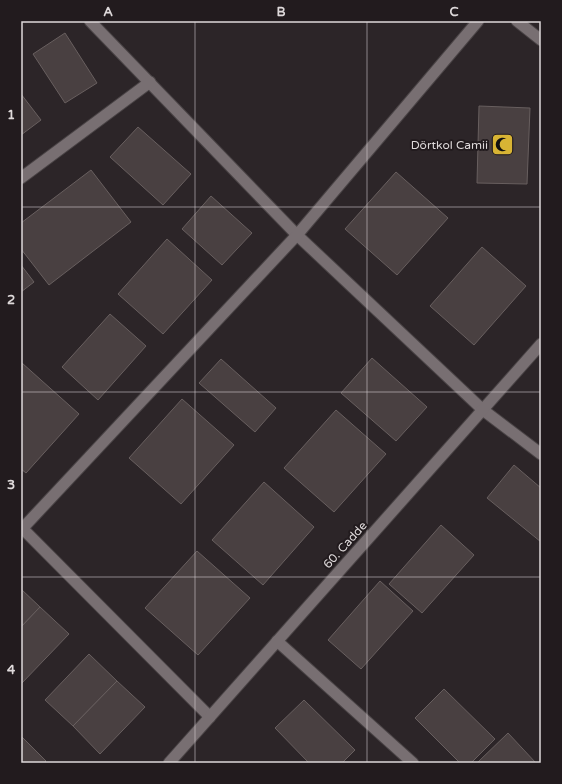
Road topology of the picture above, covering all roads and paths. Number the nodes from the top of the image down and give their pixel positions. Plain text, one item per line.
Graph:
1 (90, 21) edge
2 (478, 21) edge
3 (518, 21) edge
4 (541, 40) edge
5 (150, 82) junction
6 (21, 178) edge
7 (297, 235) junction
8 (541, 344) edge
9 (483, 410) junction
10 (541, 454) edge
11 (21, 529) edge
12 (277, 641) junction
13 (210, 717) junction
14 (169, 763) edge
15 (413, 763) edge

1 - 5 street
2 - 7 street
3 - 4 street
5 - 6 street
5 - 7 street
7 - 9 street
7 - 11 street
8 - 9 street, 60. Cadde
9 - 10 street
9 - 12 street, 60. Cadde
11 - 13 street
12 - 13 street, 60. Cadde
12 - 15 street
13 - 14 street, 60. Cadde

